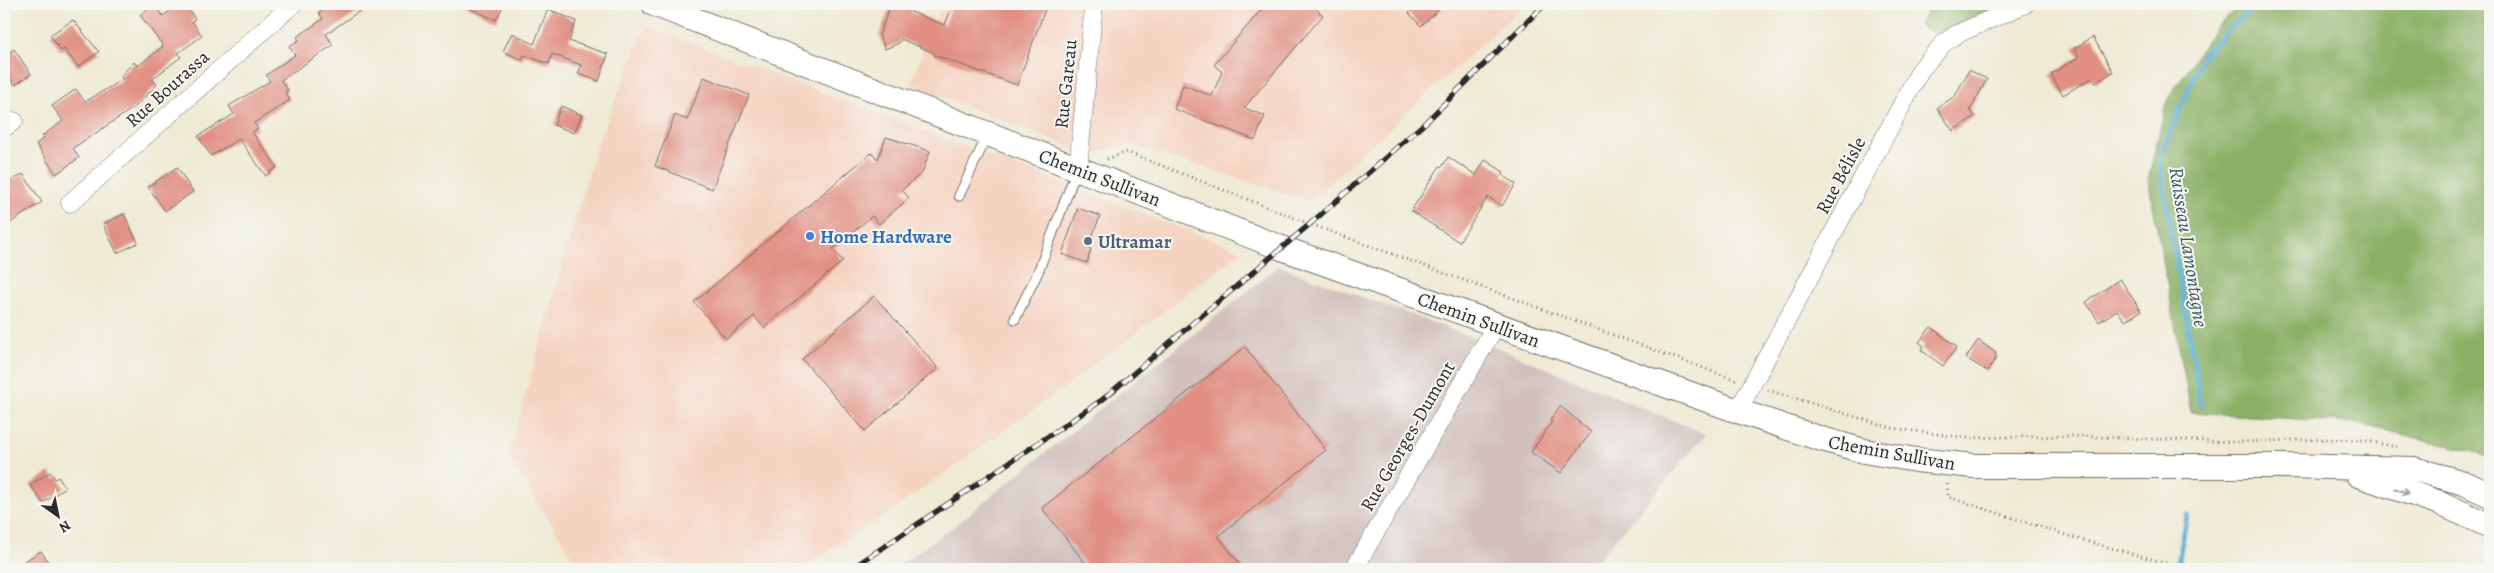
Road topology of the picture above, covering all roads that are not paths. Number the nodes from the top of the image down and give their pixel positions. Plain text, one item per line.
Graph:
1 (293, 4) edge
2 (654, 4) edge
3 (1094, 4) edge
4 (2025, 4) edge
5 (988, 133) junction
6 (1078, 168) junction
7 (959, 196) dead end
8 (70, 203) dead end
9 (1015, 319) dead end
10 (1496, 325) junction
11 (1738, 411) junction
12 (2340, 468) junction
13 (2490, 495) edge
14 (2488, 526) edge
15 (1354, 569) edge

1 - 8 street, Rue Bourassa
2 - 5 main road, Chemin Sullivan
3 - 6 street, Rue Gareau
4 - 11 street, Rue Bélisle
5 - 6 main road, Chemin Sullivan
5 - 7 lane
6 - 9 lane
6 - 10 main road, Chemin Sullivan
10 - 11 main road, Chemin Sullivan
10 - 15 street, Rue Georges-Dumont
11 - 12 main road, Chemin Sullivan
12 - 13 main road, Chemin Sullivan
12 -> 14 main road, Chemin Sullivan

